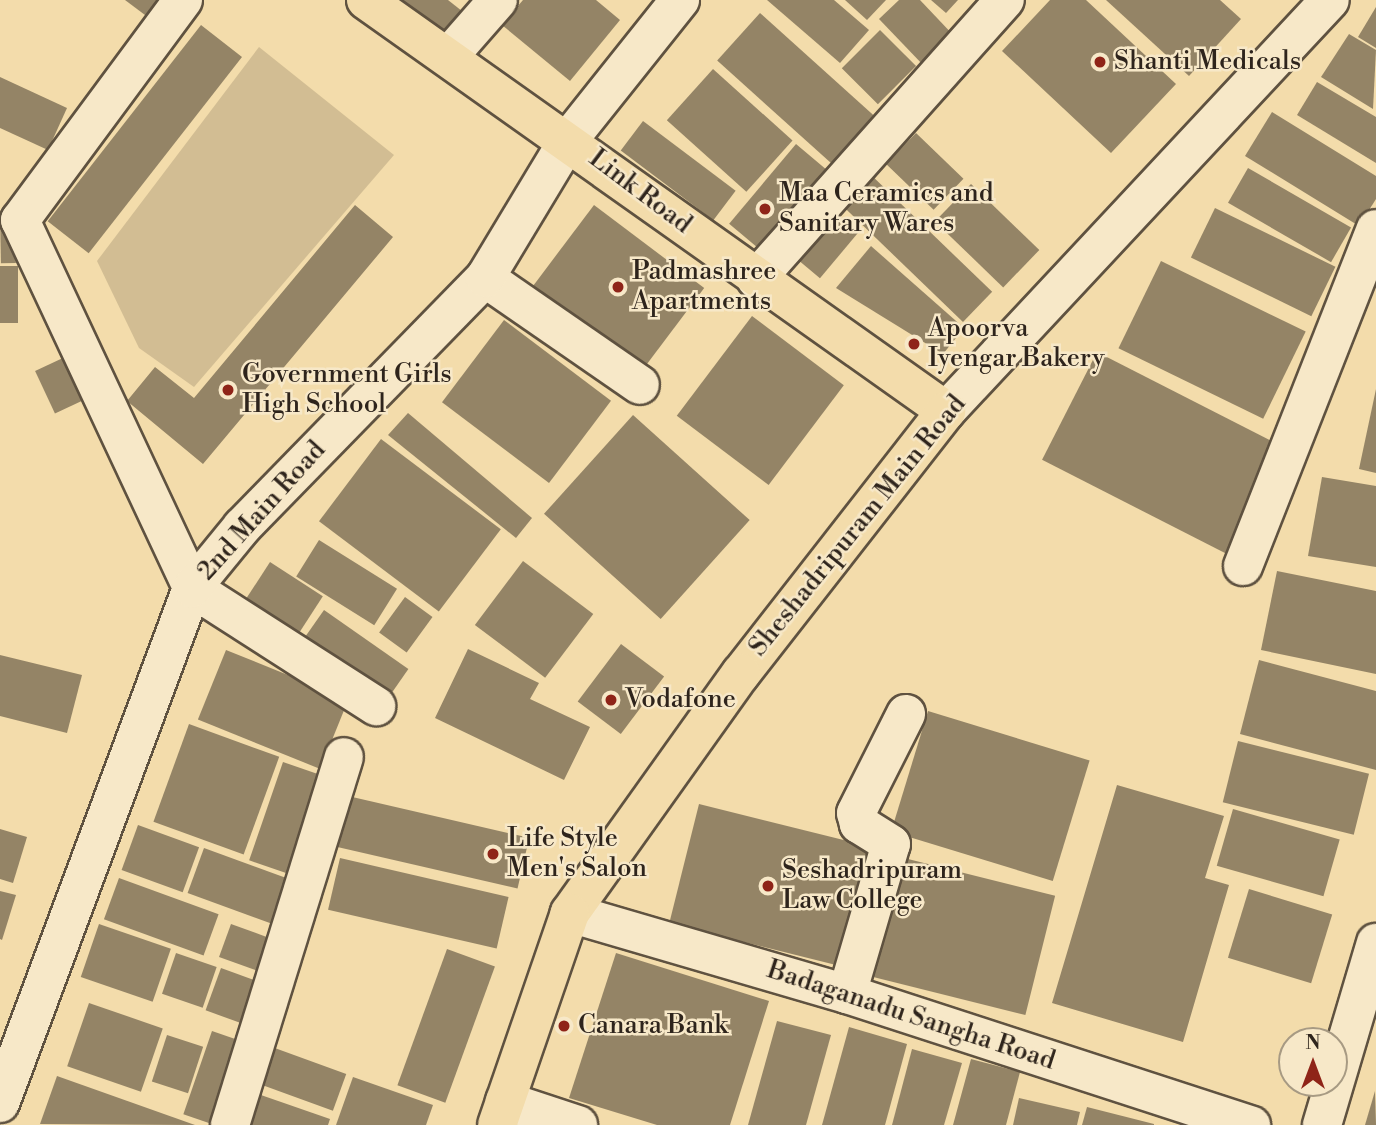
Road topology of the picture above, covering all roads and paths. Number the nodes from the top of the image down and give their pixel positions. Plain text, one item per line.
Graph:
1 (183, 0) edge
2 (366, 0) edge
3 (498, 0) edge
4 (680, 0) edge
5 (1005, 0) edge
6 (1329, 0) edge
7 (449, 56) junction
8 (569, 139) junction
9 (1376, 229) edge
10 (485, 278) junction
11 (756, 279) junction
12 (639, 385) dead end
13 (946, 411) junction
14 (1243, 566) dead end
15 (192, 588) junction
16 (376, 706) dead end
17 (906, 714) dead end
18 (344, 757) dead end
19 (570, 913) junction
20 (1376, 943) edge
21 (848, 993) junction
22 (0, 1103) edge
23 (501, 1113) edge
24 (230, 1125) edge
25 (578, 1125) edge
26 (1251, 1125) edge
27 (1322, 1125) edge

1 - 15 street
2 - 7 main road, Link Road
3 - 7 street
4 - 8 street, 2nd Main Road
5 - 11 street
6 - 13 street, Sheshadripuram Main Road
7 - 8 main road, Link Road
8 - 10 street, 2nd Main Road
8 - 11 main road, Link Road
9 - 14 street
10 - 12 street
10 - 15 street, 2nd Main Road
11 - 13 main road, Link Road
13 - 19 main road, Sheshadripuram Main Road
15 - 16 street
15 - 22 street, 2nd Main Road
17 - 21 street
18 - 24 street
19 - 21 street, Badaganadu Sangha Road
19 - 23 main road, Sheshadripuram Main Road
20 - 27 street
21 - 26 street, Badaganadu Sangha Road
23 - 25 street

